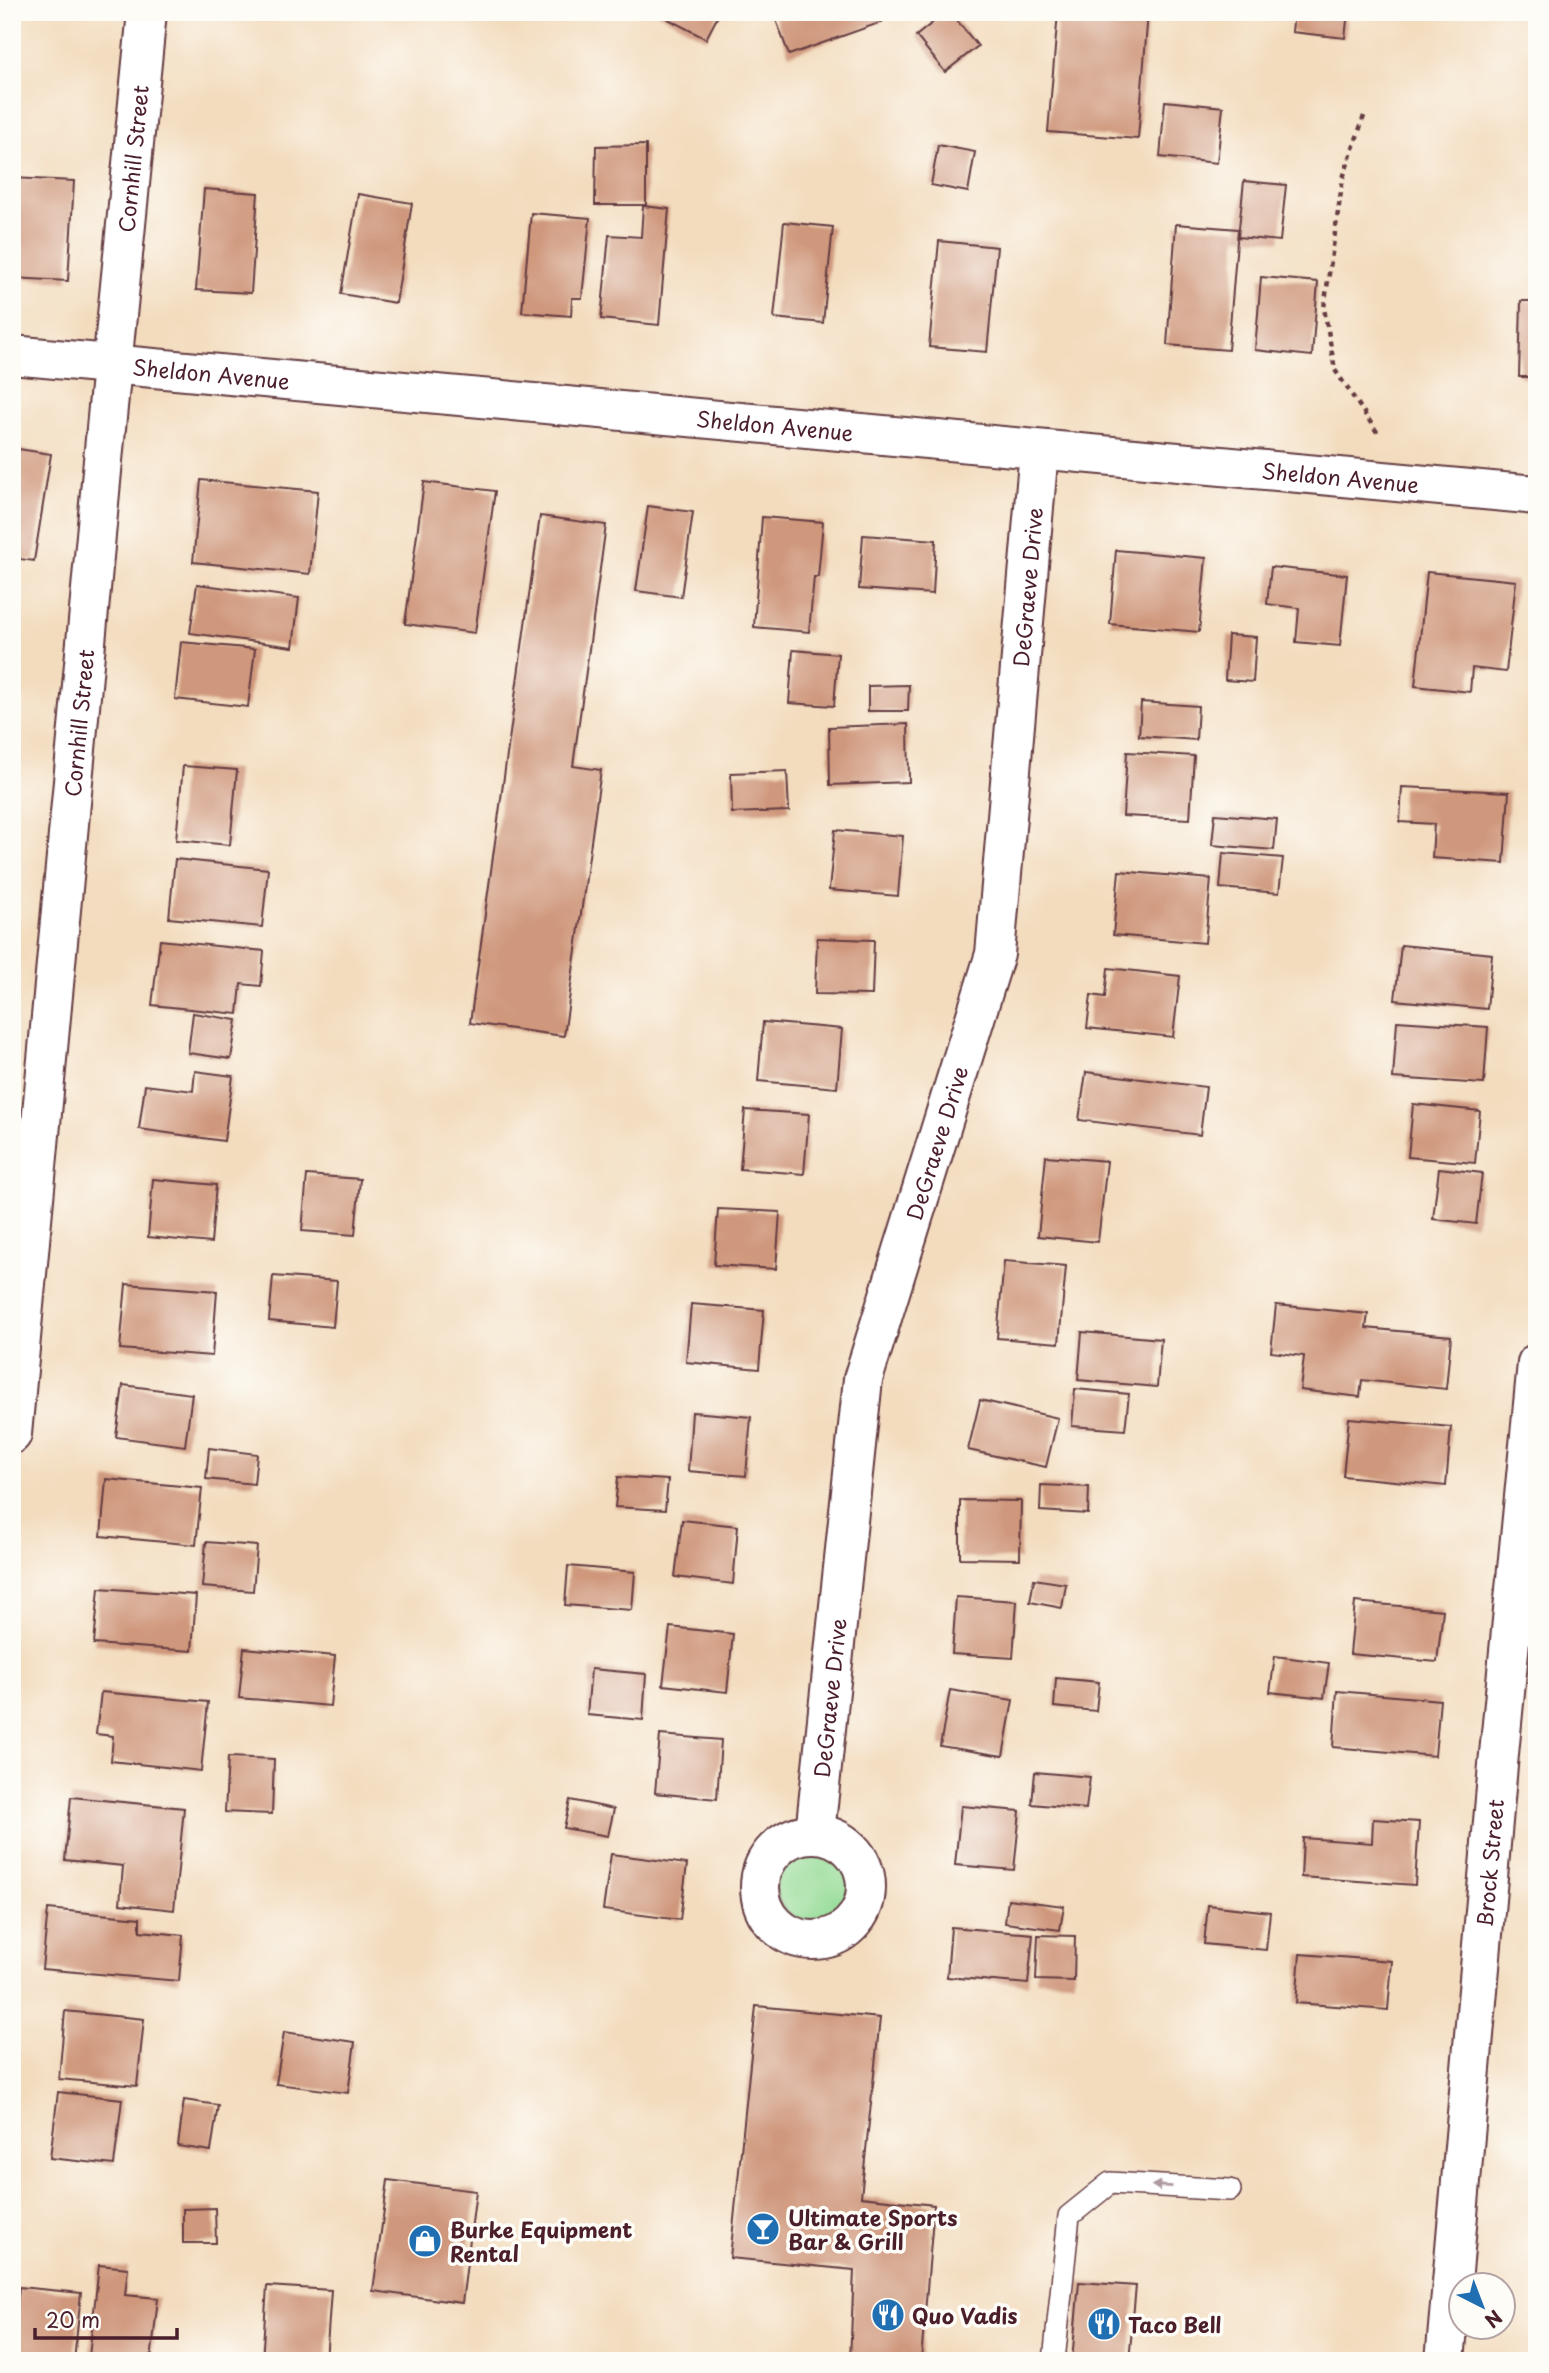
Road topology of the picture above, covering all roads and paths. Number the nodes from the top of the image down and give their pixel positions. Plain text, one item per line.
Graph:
1 (147, 12) edge
2 (1364, 116) dead end
3 (12, 355) edge
4 (111, 365) junction
5 (1379, 435) dead end
6 (1039, 450) junction
7 (1537, 495) edge
8 (1537, 1363) edge
9 (12, 1434) edge
10 (815, 1833) dead end
11 (1230, 2190) dead end
12 (1054, 2361) edge
13 (1445, 2361) edge

1 - 4 street, Cornhill Street
2 - 5 path
3 - 4 street, Sheldon Avenue
4 - 6 street, Sheldon Avenue
4 - 9 street, Cornhill Street
6 - 7 street, Sheldon Avenue
6 - 10 street, DeGraeve Drive
8 - 13 street, Brock Street
11 -> 12 lane

